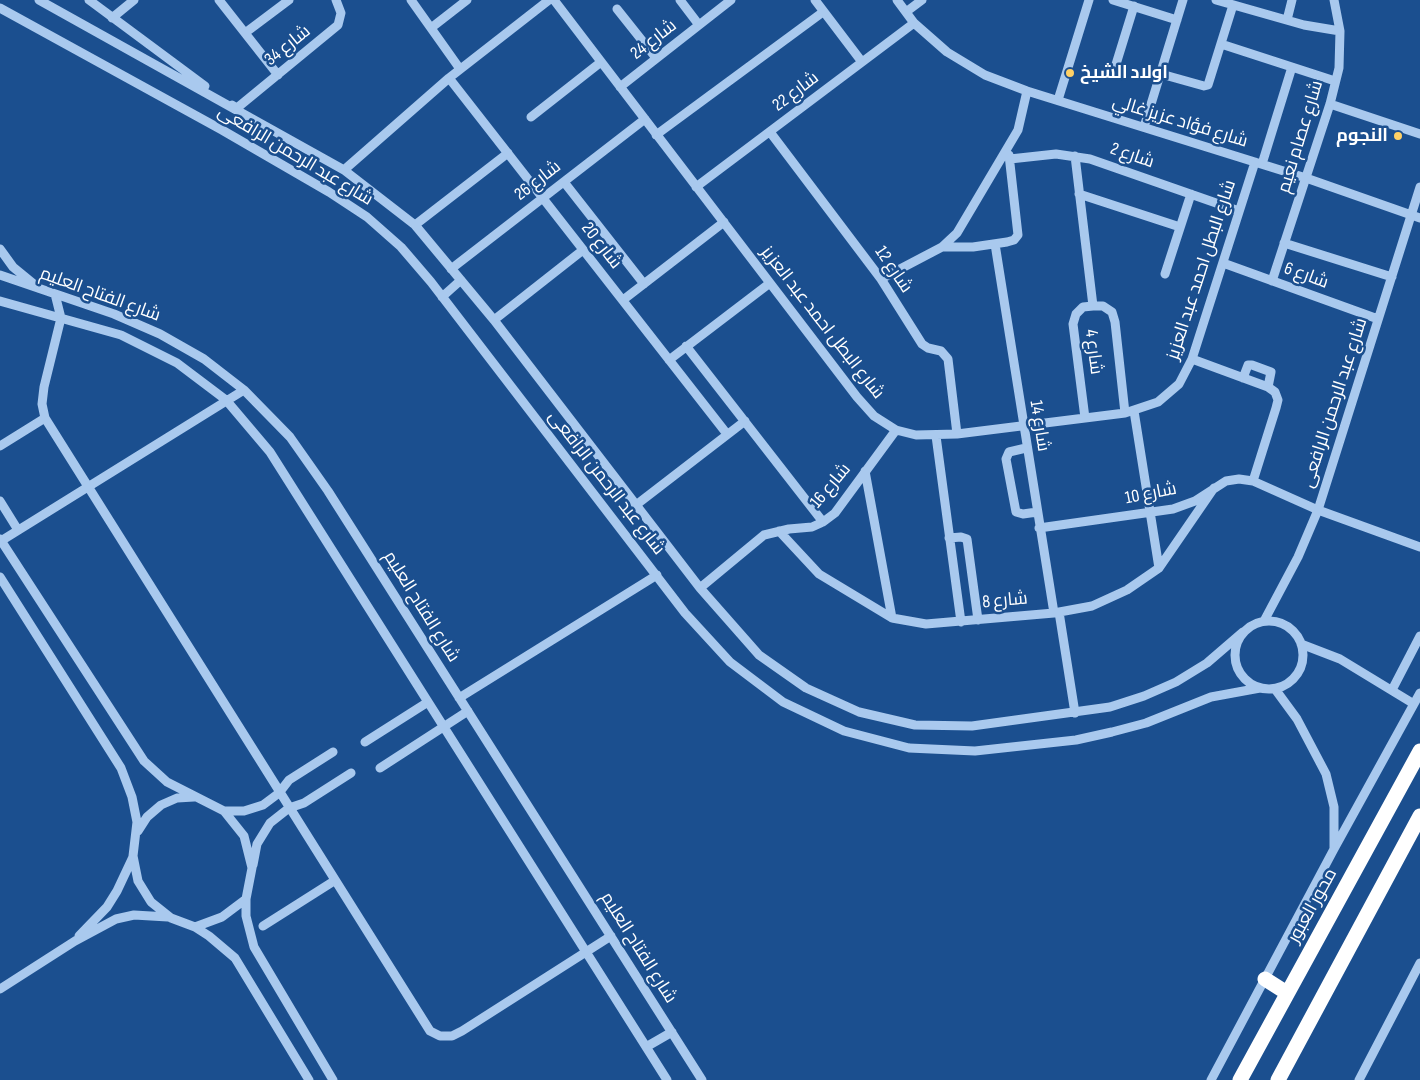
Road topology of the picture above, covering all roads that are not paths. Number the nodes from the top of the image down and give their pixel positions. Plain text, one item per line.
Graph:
1 (39, 0) edge
2 (89, 0) edge
3 (134, 0) edge
4 (219, 0) edge
5 (289, 0) edge
6 (336, 0) edge
7 (411, 0) edge
8 (549, 0) edge
9 (554, 0) edge
10 (680, 0) edge
11 (730, 0) edge
12 (814, 0) edge
13 (897, 0) edge
14 (922, 0) edge
15 (1089, 0) edge
16 (1113, 0) edge
17 (1183, 0) edge
18 (1216, 0) edge
19 (1292, 0) edge
20 (1334, 0) edge
21 (465, 1) edge
22 (1233, 5) junction
23 (1134, 6) junction
24 (0, 8) edge
25 (617, 9) dead end
26 (824, 12) junction
27 (906, 12) junction
28 (112, 18) junction
29 (1177, 20) junction
30 (1287, 20) junction
31 (914, 23) junction
32 (699, 25) junction
33 (431, 28) junction
34 (1340, 31) junction
35 (245, 33) junction
36 (1221, 44) junction
37 (656, 58) junction
38 (601, 62) junction
39 (862, 62) junction
40 (1292, 67) junction
41 (460, 69) junction
42 (1113, 74) dead end
43 (1161, 74) junction
44 (278, 75) junction
45 (449, 78) junction
46 (1335, 81) junction
47 (620, 86) junction
48 (1027, 91) junction
49 (1058, 100) junction
50 (1330, 104) junction
51 (236, 108) junction
52 (531, 117) dead end
53 (645, 119) junction
54 (1144, 128) junction
55 (770, 132) junction
56 (656, 134) junction
57 (1420, 134) edge
58 (1009, 148) junction
59 (508, 153) junction
60 (1075, 156) junction
61 (1010, 159) junction
62 (1258, 163) junction
63 (344, 170) junction
64 (1306, 178) junction
65 (564, 182) junction
66 (696, 187) junction
67 (1420, 187) edge
68 (1079, 194) junction
69 (1191, 194) junction
70 (543, 198) junction
71 (1239, 211) junction
72 (1416, 216) edge
73 (724, 222) junction
74 (415, 225) junction
75 (1180, 227) junction
76 (1284, 242) junction
77 (995, 244) junction
78 (942, 247) junction
79 (0, 249) edge
80 (583, 250) junction
81 (1222, 263) junction
82 (451, 269) junction
83 (1165, 274) dead end
84 (0, 275) edge
85 (1392, 277) junction
86 (882, 279) junction
87 (461, 280) junction
88 (1272, 281) junction
89 (770, 282) junction
90 (644, 284) junction
91 (41, 290) junction
92 (55, 294) junction
93 (442, 297) junction
94 (623, 300) junction
95 (0, 301) edge
96 (1093, 306) junction
97 (61, 318) junction
98 (494, 320) junction
99 (1378, 320) junction
100 (686, 346) junction
101 (1192, 359) junction
102 (669, 360) junction
103 (1243, 378) junction
104 (1268, 387) junction
105 (244, 390) junction
106 (226, 400) junction
107 (1134, 411) junction
108 (1125, 413) junction
109 (45, 418) junction
110 (1085, 418) junction
111 (744, 421) junction
112 (1022, 426) junction
113 (896, 430) junction
114 (727, 434) junction
115 (957, 434) junction
116 (936, 436) junction
117 (0, 446) edge
118 (1026, 448) junction
119 (865, 471) junction
120 (1252, 481) junction
121 (86, 488) junction
122 (1214, 488) junction
123 (0, 501) edge
124 (636, 505) junction
125 (1318, 510) junction
126 (1036, 512) junction
127 (1150, 513) junction
128 (824, 522) junction
129 (1039, 528) junction
130 (18, 530) junction
131 (779, 531) junction
132 (950, 538) junction
133 (1, 540) edge
134 (1420, 547) edge
135 (1159, 568) junction
136 (657, 575) junction
137 (0, 577) edge
138 (700, 588) junction
139 (1056, 613) junction
140 (892, 618) junction
141 (978, 620) junction
142 (1264, 621) junction
143 (961, 622) junction
144 (1244, 632) junction
145 (1420, 636) edge
146 (1301, 644) junction
147 (1260, 688) junction
148 (1275, 689) junction
149 (1392, 690) junction
150 (1420, 693) edge
151 (459, 698) junction
152 (428, 702) junction
153 (1414, 704) junction
154 (468, 711) junction
155 (1074, 713) junction
156 (444, 727) junction
157 (365, 742) dead end
158 (1420, 751) edge
159 (333, 752) dead end
160 (380, 768) dead end
161 (351, 773) dead end
162 (279, 793) junction
163 (194, 797) junction
164 (289, 808) junction
165 (224, 811) junction
166 (1420, 816) edge
167 (137, 831) junction
168 (1334, 849) junction
169 (133, 856) junction
170 (252, 868) junction
171 (334, 881) junction
172 (246, 900) junction
173 (171, 918) junction
174 (263, 926) dead end
175 (195, 927) junction
176 (611, 936) junction
177 (75, 941) junction
178 (586, 952) junction
179 (1420, 963) edge
180 (1265, 979) junction
181 (0, 989) edge
182 (1287, 993) junction
183 (672, 1032) junction
184 (646, 1047) junction
185 (309, 1080) edge
186 (333, 1080) edge
187 (667, 1080) edge
188 (702, 1080) edge
189 (1211, 1080) edge
190 (1240, 1080) edge
191 (1278, 1080) edge
192 (1359, 1080) edge

1 - 51 street, شارع عبد الرحمن الرافعى
2 - 28 street, شارع عبد الرحمن الرافعى
3 - 28 street
4 - 35 street
5 - 35 street
6 - 44 street, شارع 34
7 - 33 street
8 - 41 street
9 - 38 street, شارع البطل احمد عبد العزيز
10 - 32 street
11 - 32 street, شارع 24
12 - 26 street
13 - 27 street, شارع فؤاد عزيز غالي
14 - 27 street
15 - 49 street
16 - 23 street
17 - 29 street
18 - 22 street
19 - 30 street
20 - 34 street, شارع عصام نعيم
21 - 33 street
22 - 30 street
22 - 36 street
23 - 29 street
23 - 42 street
24 - 93 street, شارع عبد الرحمن الرافعى
25 - 37 street
26 - 39 street
26 - 56 street
27 - 31 street, شارع فؤاد عزيز غالي
28 - 51 street, شارع عبد الرحمن الرافعى
29 - 43 street
30 - 34 street
31 - 39 street, شارع 22
31 - 48 street, شارع فؤاد عزيز غالي
32 - 37 street, شارع 24
33 - 41 street
34 - 46 street, شارع عصام نعيم
35 - 44 street
36 - 40 street
36 - 43 street
37 - 47 street, شارع 24
38 - 47 street, شارع البطل احمد عبد العزيز
38 - 52 street
39 - 55 street, شارع 22
40 - 46 street
40 - 62 street, شارع البطل احمد عبد العزيز
41 - 45 street
43 - 54 street
44 - 51 street, شارع 34
45 - 59 street, شارع 20
45 - 63 street
46 - 50 street, شارع عصام نعيم
47 - 53 street, شارع البطل احمد عبد العزيز
48 - 49 street, شارع فؤاد عزيز غالي
48 - 58 street
49 - 54 street, شارع فؤاد عزيز غالي
50 - 57 street
50 - 64 street, شارع عصام نعيم
51 - 63 street, شارع عبد الرحمن الرافعى
53 - 56 street, شارع البطل احمد عبد العزيز
53 - 65 street, شارع 26
54 - 62 street, شارع فؤاد عزيز غالي
55 - 66 street, شارع 22
55 - 86 street, شارع 12
56 - 66 street, شارع البطل احمد عبد العزيز
58 - 61 street
58 - 78 street
59 - 70 street, شارع 20
59 - 74 street
60 - 61 street, شارع 2
60 - 68 street
60 - 69 street, شارع 2
61 - 77 street
62 - 64 street, شارع فؤاد عزيز غالي
62 - 71 street, شارع البطل احمد عبد العزيز
63 - 74 street, شارع عبد الرحمن الرافعى
64 - 72 street, شارع فؤاد عزيز غالي
64 - 76 street, شارع عصام نعيم
65 - 70 street, شارع 26
65 - 90 street
66 - 73 street, شارع البطل احمد عبد العزيز
67 - 72 street, شارع عبد الرحمن الرافعى
68 - 75 street
68 - 96 street
69 - 71 street, شارع 2
69 - 75 street
70 - 80 street, شارع 20
70 - 82 street, شارع 26
71 - 81 street, شارع البطل احمد عبد العزيز
72 - 85 street, شارع عبد الرحمن الرافعى
73 - 89 street, شارع البطل احمد عبد العزيز
73 - 90 street
74 - 82 street, شارع عبد الرحمن الرافعى
75 - 83 street
76 - 85 street
76 - 88 street, شارع عصام نعيم
77 - 78 street
77 - 112 street, شارع 14
78 - 86 street
79 - 91 street
80 - 94 street, شارع 20
80 - 98 street
81 - 88 street, شارع 6
81 - 101 street, شارع البطل احمد عبد العزيز
82 - 87 street, شارع عبد الرحمن الرافعى
84 - 91 street, شارع الفتاح العليم
85 - 99 street, شارع عبد الرحمن الرافعى
86 - 115 street, شارع 12
87 - 93 street
87 - 98 street, شارع عبد الرحمن الرافعى
88 - 99 street, شارع 6
89 - 100 street
89 - 113 street, شارع البطل احمد عبد العزيز
90 - 94 street
91 - 92 street, شارع الفتاح العليم
92 - 97 street
92 - 105 street, شارع الفتاح العليم
93 - 136 street, شارع عبد الرحمن الرافعى
94 - 102 street, شارع 20
95 - 97 street, شارع الفتاح العليم
96 - 108 street, شارع 4
96 - 110 street, شارع 4
97 - 106 street, شارع الفتاح العليم
97 - 109 street
98 - 124 street, شارع عبد الرحمن الرافعى
99 - 125 street, شارع عبد الرحمن الرافعى
100 - 102 street
100 - 111 street
101 - 103 street
101 - 107 street, شارع البطل احمد عبد العزيز
102 - 114 street, شارع 20
103 - 104 street
103 - 104 street
104 - 120 street
105 - 106 street
105 - 151 street, شارع الفتاح العليم
106 - 121 street
106 - 152 street, شارع الفتاح العليم
107 - 108 street, شارع البطل احمد عبد العزيز
107 - 127 street
108 - 110 street, شارع البطل احمد عبد العزيز
109 - 117 street
109 - 121 street
110 - 112 street, شارع البطل احمد عبد العزيز
111 - 114 street
111 - 128 street
112 - 115 street, شارع البطل احمد عبد العزيز
112 - 118 street, شارع 14
113 - 116 street, شارع البطل احمد عبد العزيز
113 - 119 street, شارع 16
114 - 124 street
115 - 116 street, شارع البطل احمد عبد العزيز
116 - 132 street
118 - 126 street, شارع 14
118 - 126 street
119 - 128 street, شارع 16
119 - 140 street
120 - 122 street, شارع 10
120 - 125 street, شارع 10
121 - 130 street
121 - 162 street
122 - 127 street, شارع 10
122 - 135 street, شارع 8
123 - 130 street
124 - 138 street, شارع عبد الرحمن الرافعى
125 - 134 street, شارع 10
125 - 142 street, شارع عبد الرحمن الرافعى
126 - 129 street, شارع 14
127 - 129 street, شارع 10
127 - 135 street
128 - 131 street, شارع 16
129 - 139 street, شارع 14
130 - 133 street
131 - 138 street, شارع 16
131 - 140 street, شارع 8
132 - 141 street
132 - 143 street
133 - 163 street
135 - 139 street, شارع 8
136 - 147 street, شارع عبد الرحمن الرافعى
136 - 151 street
137 - 167 street
138 - 155 street, شارع عبد الرحمن الرافعى
139 - 141 street, شارع 8
139 - 155 street, شارع 14
140 - 143 street, شارع 8
141 - 143 street, شارع 8
142 - 144 street
142 - 146 street
144 - 147 street
144 - 155 street, شارع عبد الرحمن الرافعى
145 - 149 street
146 - 148 street
146 - 149 street
147 - 148 street
148 - 168 street
149 - 153 street
150 - 153 street
151 - 154 street, شارع الفتاح العليم
152 - 156 street, شارع الفتاح العليم
152 - 157 street
153 - 168 street
154 - 156 street
154 - 176 street, شارع الفتاح العليم
156 - 160 street
156 - 178 street, شارع الفتاح العليم
158 - 182 highway, محور العبور
159 - 162 street
161 - 164 street
162 - 164 street
162 - 165 street
163 - 165 street
163 - 167 street
164 - 170 street
164 - 171 street
165 - 170 street
166 - 191 highway
167 - 169 street
168 - 180 street
169 - 173 street
169 - 177 street
170 - 172 street
171 - 174 street
171 - 178 street
172 - 175 street
172 - 186 street
173 - 175 street
173 - 177 street
175 - 185 street
176 - 178 street
176 - 183 street, شارع الفتاح العليم
177 - 181 street
178 - 184 street, شارع الفتاح العليم
179 - 192 street
180 - 182 highway
180 - 189 street
182 - 190 highway, محور العبور
183 - 184 street
183 - 188 street, شارع الفتاح العليم
184 - 187 street, شارع الفتاح العليم

